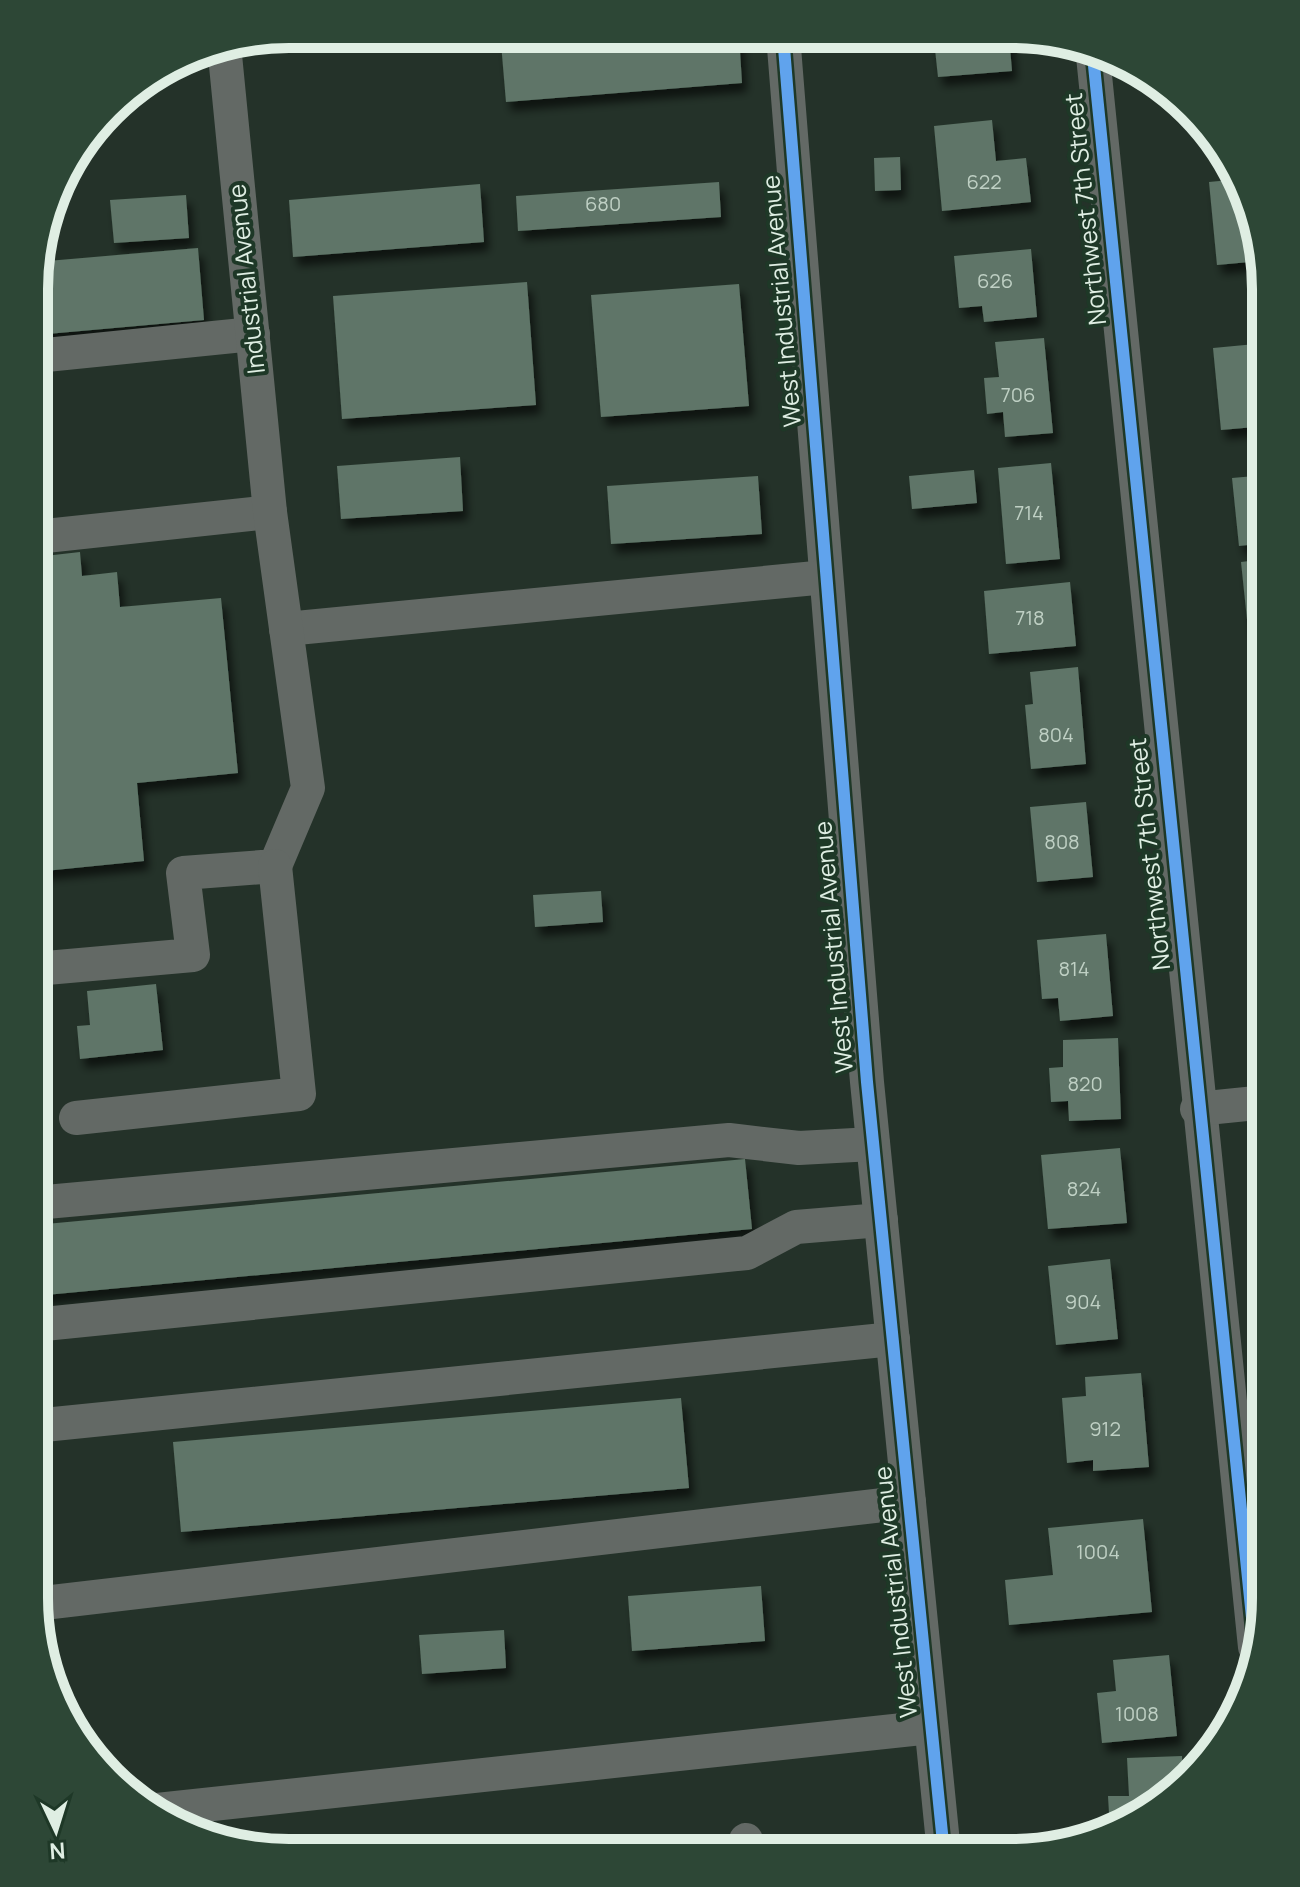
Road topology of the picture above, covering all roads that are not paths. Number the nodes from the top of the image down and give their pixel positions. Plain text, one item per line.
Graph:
1 (784, 48) edge
2 (225, 56) edge
3 (1094, 63) edge
4 (253, 334) junction
5 (48, 355) edge
6 (270, 512) junction
7 (48, 536) edge
8 (826, 577) junction
9 (286, 629) junction
10 (275, 866) junction
11 (48, 968) edge
12 (1251, 1103) edge
13 (1197, 1109) junction
14 (76, 1118) dead end
15 (873, 1144) junction
16 (48, 1202) edge
17 (881, 1220) junction
18 (48, 1324) edge
19 (893, 1339) junction
20 (48, 1425) edge
21 (909, 1502) junction
22 (48, 1602) edge
23 (1251, 1610) edge
24 (931, 1727) junction
25 (171, 1808) edge
26 (943, 1839) edge

1 - 8 street, West Industrial Avenue
2 - 4 street, Industrial Avenue
3 - 13 street, Northwest 7th Street
4 - 5 street
4 - 6 street, Industrial Avenue
6 - 7 street
6 - 9 street, Industrial Avenue
8 - 9 street
8 - 15 street, West Industrial Avenue
9 - 10 street, Industrial Avenue
10 - 11 street
10 - 14 street
12 - 13 street
13 - 23 street, Northwest 7th Street
15 - 16 street
15 - 17 street, West Industrial Avenue
17 - 18 street
17 - 19 street, West Industrial Avenue
19 - 20 street
19 - 21 street, West Industrial Avenue
21 - 22 street
21 - 24 street, West Industrial Avenue
24 - 25 street
24 - 26 street, West Industrial Avenue

